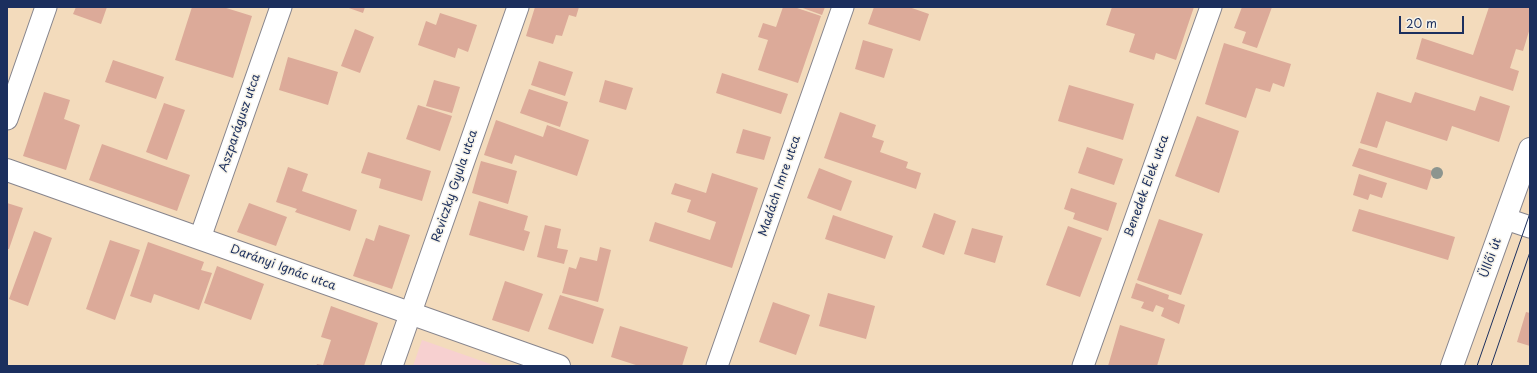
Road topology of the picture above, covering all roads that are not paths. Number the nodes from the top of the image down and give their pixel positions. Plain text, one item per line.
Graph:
1 (46, 7) edge
2 (281, 7) edge
3 (518, 7) edge
4 (843, 7) edge
5 (1211, 7) edge
6 (7, 119) edge
7 (1530, 149) edge
8 (7, 170) edge
9 (1506, 218) junction
10 (1530, 227) edge
11 (200, 238) junction
12 (410, 314) junction
13 (392, 366) edge
14 (558, 366) edge
15 (717, 366) edge
16 (1083, 366) edge
17 (1452, 366) edge

1 - 6 street
2 - 11 street, Aszparágusz utca
3 - 12 street, Reviczky Gyula utca
4 - 15 street, Madách Imre utca
5 - 16 street, Benedek Elek utca
7 - 9 street, Üllői út
8 - 11 street, Darányi Ignác utca
9 - 10 street
9 - 17 street, Üllői út
11 - 12 street, Darányi Ignác utca
12 - 13 street, Reviczky Gyula utca
12 - 14 street, Darányi Ignác utca

